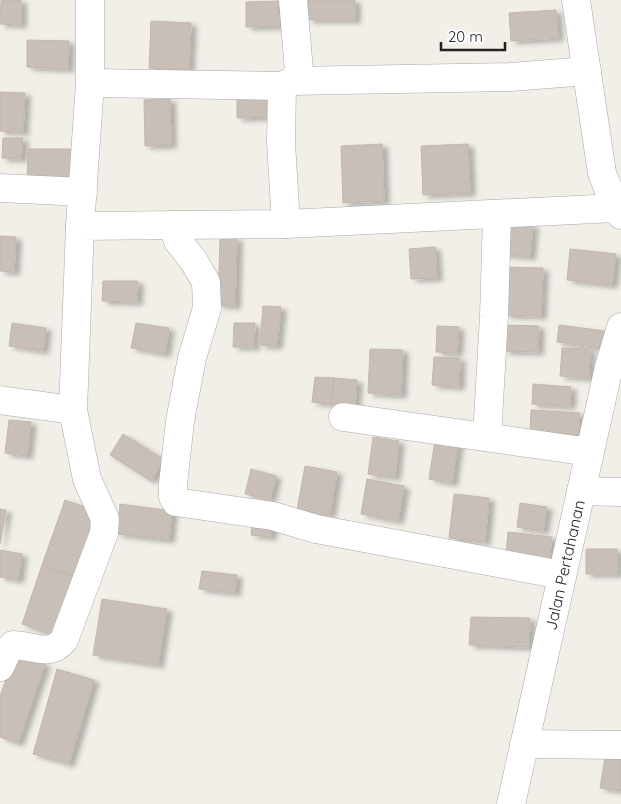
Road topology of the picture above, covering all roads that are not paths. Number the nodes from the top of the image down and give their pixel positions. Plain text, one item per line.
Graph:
1 (90, 0) edge
2 (293, 0) edge
3 (578, 0) edge
4 (587, 70) junction
5 (90, 83) junction
6 (287, 84) junction
7 (0, 188) edge
8 (83, 192) junction
9 (618, 211) edge
10 (497, 214) junction
11 (286, 224) junction
12 (173, 225) junction
13 (80, 226) junction
14 (621, 328) edge
15 (0, 400) edge
16 (73, 410) junction
17 (343, 417) dead end
18 (486, 437) junction
19 (590, 452) junction
20 (581, 491) junction
21 (621, 492) edge
22 (562, 575) junction
23 (0, 667) edge
24 (524, 744) junction
25 (621, 745) edge
26 (511, 804) edge

1 - 5 street
2 - 6 street
3 - 4 street
4 - 6 street
4 - 9 street
5 - 6 street
5 - 8 street
6 - 11 street
7 - 8 street
8 - 13 street
9 - 10 street
10 - 11 street
10 - 18 street
11 - 12 street
12 - 13 street
12 - 22 street
13 - 16 street
14 - 19 street, Jalan Pertahanan
15 - 16 street
16 - 23 street
17 - 18 street
18 - 19 street
19 - 20 street, Jalan Pertahanan
20 - 21 street
20 - 22 street, Jalan Pertahanan
22 - 24 street, Jalan Pertahanan
24 - 25 street
24 - 26 street, Jalan Pertahanan

